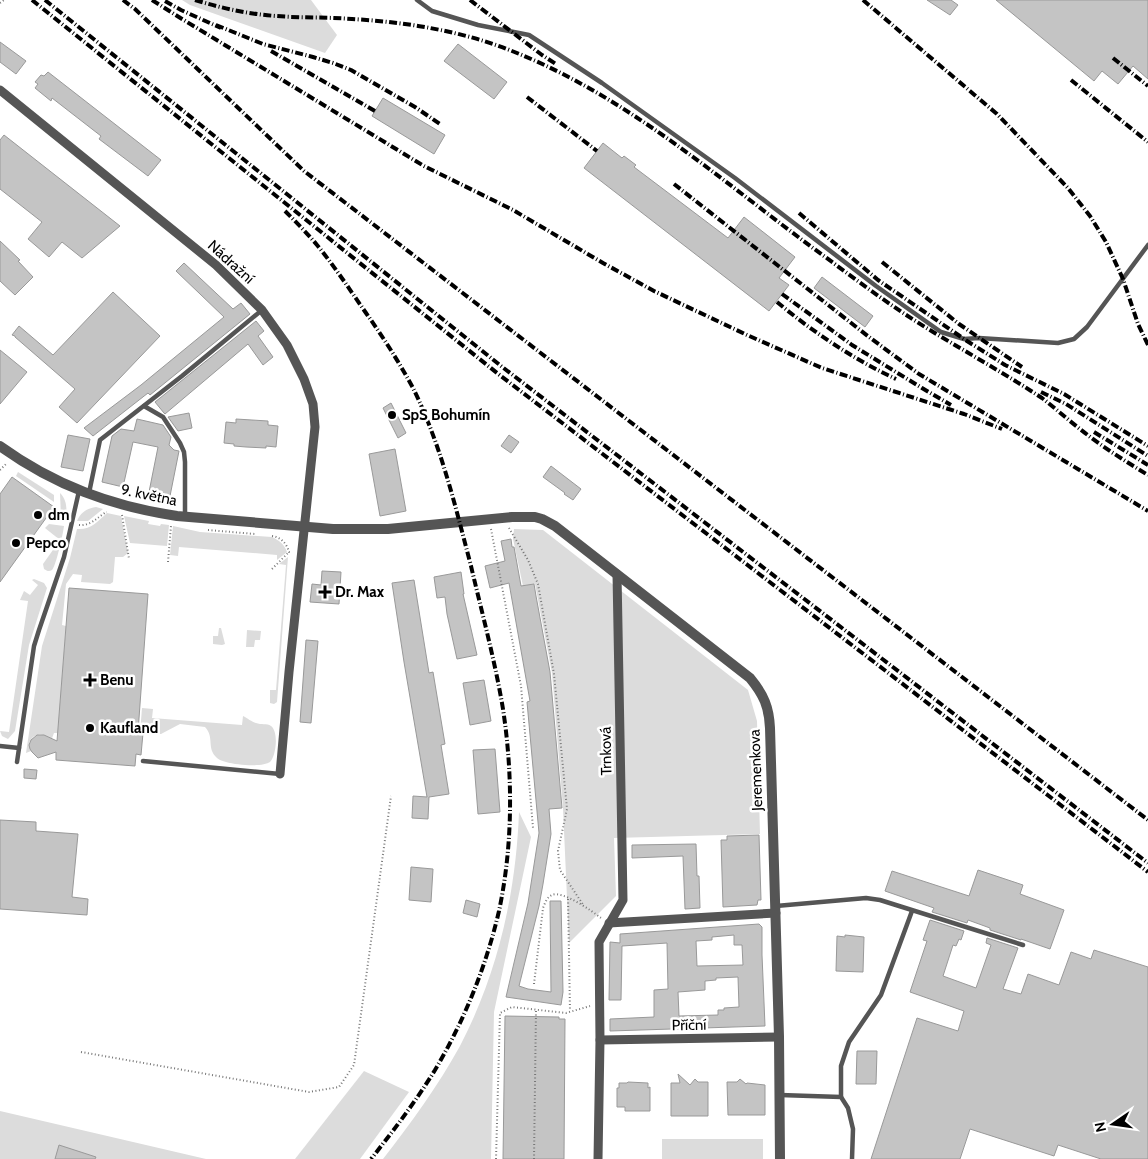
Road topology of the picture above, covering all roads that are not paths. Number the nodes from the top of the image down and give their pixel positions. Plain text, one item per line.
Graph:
1 (417, 0) edge
2 (0, 90) edge
3 (1148, 245) edge
4 (262, 310) junction
5 (144, 406) junction
6 (0, 446) edge
7 (84, 493) junction
8 (185, 517) junction
9 (507, 517) joint
10 (305, 527) junction
11 (617, 574) junction
12 (0, 746) edge
13 (19, 748) junction
14 (143, 761) dead end
15 (17, 762) dead end
16 (280, 774) joint
17 (776, 910) junction
18 (912, 911) junction
19 (609, 923) junction
20 (1023, 945) dead end
21 (779, 1037) junction
22 (600, 1040) junction
23 (780, 1095) junction
24 (841, 1097) junction
25 (598, 1159) edge
26 (780, 1159) edge
27 (852, 1159) edge

1 - 3 lane
2 - 4 street, Nádražní
4 - 5 lane
4 - 10 street, Nádražní
5 - 7 lane
5 - 8 lane
6 - 7 street, 9. května
7 - 8 street, 9. května
7 - 13 lane
8 - 10 street, 9. května
9 - 10 street, 9. května
9 - 11 street, Jeremenkova
10 - 16 street
11 - 17 street, Jeremenkova
11 - 19 street, Trnková
12 - 13 lane
13 - 15 lane
14 - 16 lane
17 - 18 lane
17 - 19 street
17 - 21 street, Jeremenkova
18 - 20 lane
18 - 24 lane
19 - 22 street, Trnková
21 - 22 street, Příční
21 - 23 street, Jeremenkova
22 - 25 street, Trnková
23 - 24 lane
23 - 26 street, Jeremenkova
24 - 27 lane

